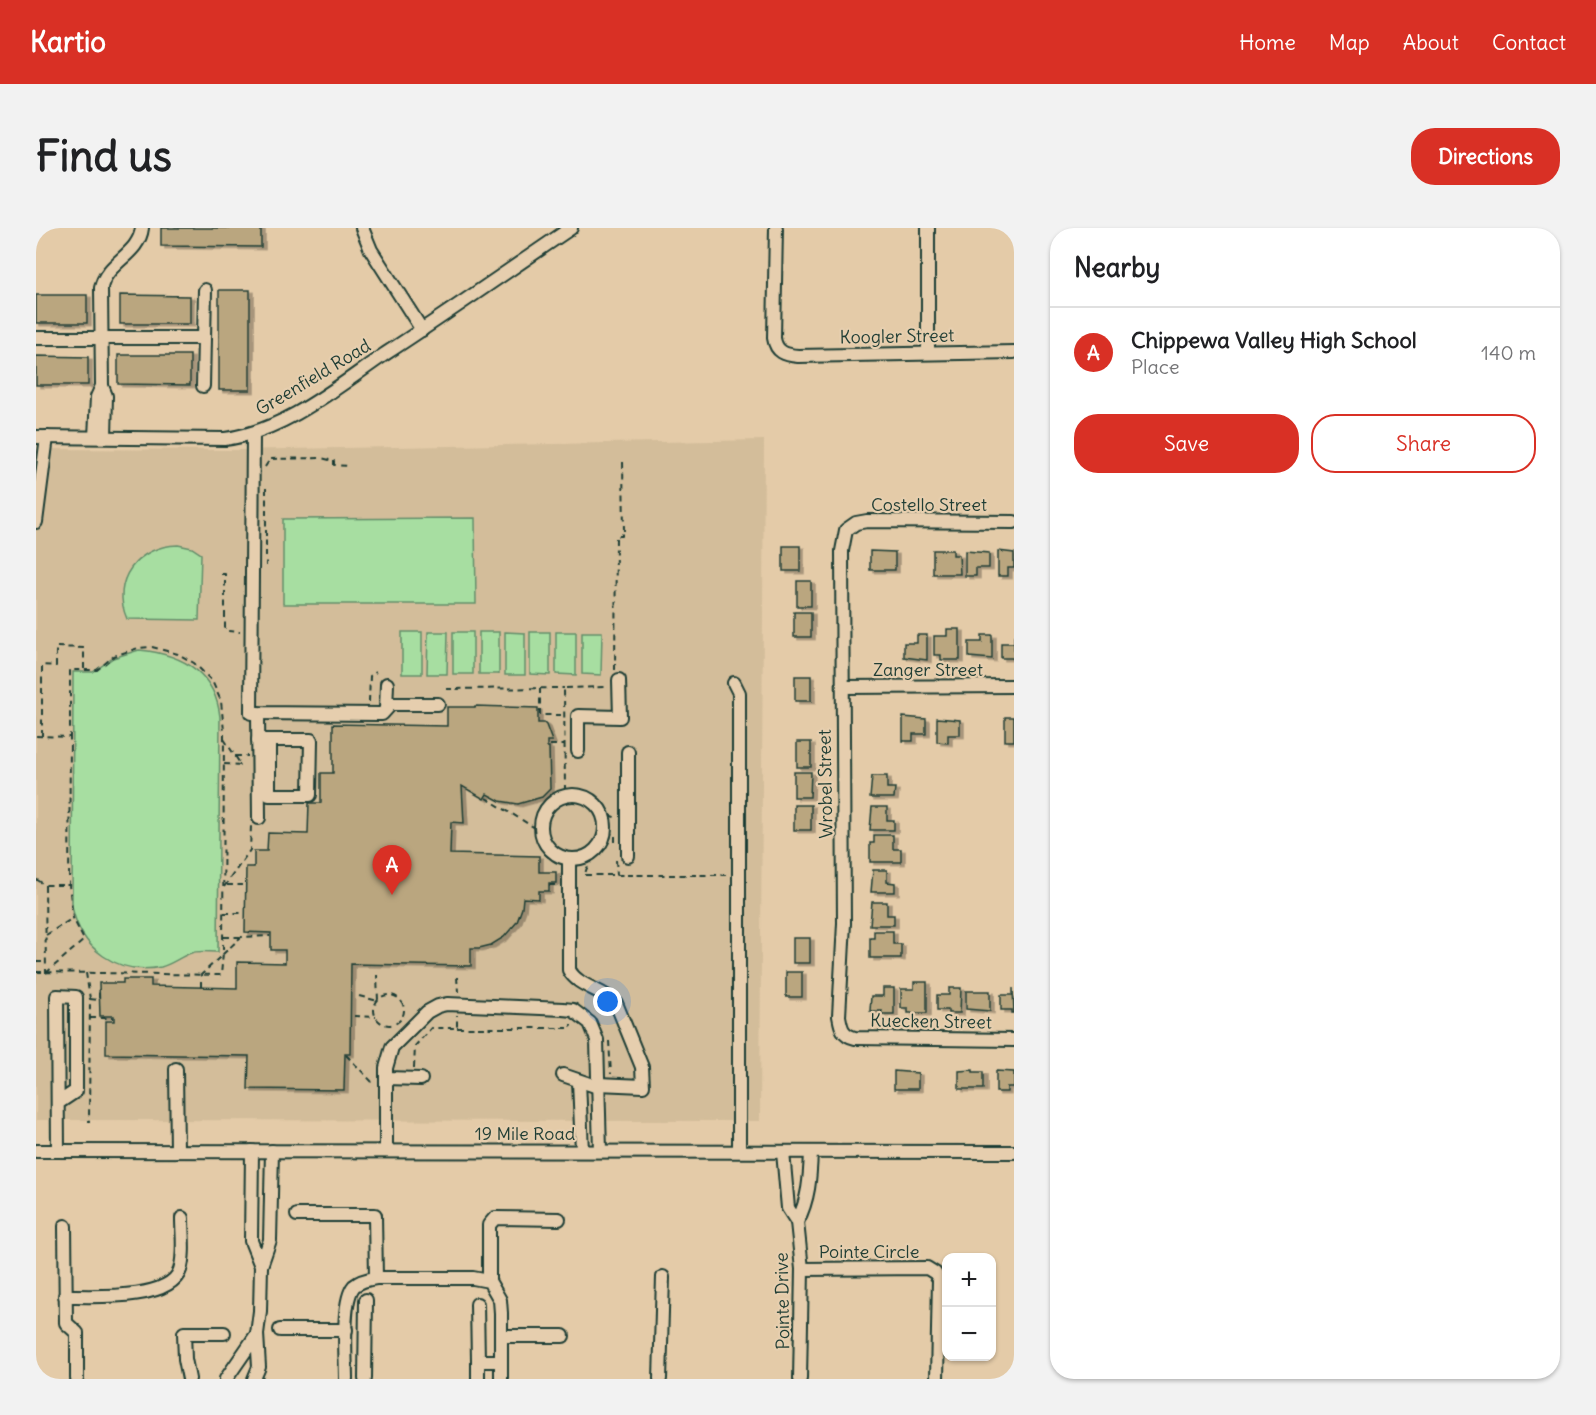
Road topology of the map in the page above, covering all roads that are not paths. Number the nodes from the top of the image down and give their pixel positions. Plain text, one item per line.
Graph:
1 (142, 228) edge
2 (362, 228) edge
3 (571, 228) edge
4 (776, 228) edge
5 (928, 228) edge
6 (205, 290) dead end
7 (422, 330) junction
8 (101, 338) junction
9 (203, 338) junction
10 (36, 339) edge
11 (1014, 352) edge
12 (928, 353) junction
13 (203, 386) dead end
14 (253, 433) junction
15 (41, 437) edge
16 (100, 437) junction
17 (36, 522) edge
18 (1014, 522) edge
19 (846, 530) joint
20 (617, 678) road end
21 (734, 683) dead end
22 (387, 684) dead end
23 (1014, 686) edge
24 (843, 687) junction
25 (438, 704) dead end
26 (386, 709) junction
27 (258, 713) junction
28 (264, 740) junction
29 (578, 751) dead end
30 (628, 752) dead end
31 (264, 795) junction
32 (259, 818) road end
33 (628, 830) junction
34 (611, 832) junction
35 (628, 856) dead end
36 (565, 863) junction
37 (847, 1036) joint
38 (1014, 1040) edge
39 (176, 1069) dead end
40 (563, 1075) dead end
41 (382, 1079) junction
42 (418, 1079) road end
43 (579, 1081) junction
44 (598, 1086) junction
45 (58, 1103) junction
46 (36, 1151) edge
47 (58, 1151) junction
48 (177, 1151) junction
49 (252, 1151) junction
50 (272, 1151) junction
51 (386, 1151) junction
52 (582, 1151) junction
53 (600, 1151) junction
54 (739, 1151) junction
55 (783, 1152) junction
56 (811, 1152) junction
57 (1014, 1152) edge
58 (297, 1215) dead end
59 (182, 1218) dead end
60 (559, 1219) dead end
61 (797, 1222) junction
62 (65, 1226) dead end
63 (261, 1266) junction
64 (802, 1269) junction
65 (663, 1277) dead end
66 (376, 1278) junction
67 (489, 1281) junction
68 (65, 1296) junction
69 (366, 1300) dead end
70 (477, 1304) dead end
71 (280, 1330) dead end
72 (346, 1330) junction
73 (224, 1333) dead end
74 (257, 1334) junction
75 (501, 1336) junction
76 (562, 1336) dead end
77 (346, 1361) junction
78 (365, 1361) junction
79 (478, 1361) junction
80 (501, 1361) junction
81 (77, 1379) edge
82 (189, 1379) edge
83 (226, 1379) edge
84 (254, 1379) edge
85 (346, 1379) edge
86 (365, 1379) edge
87 (478, 1379) edge
88 (501, 1379) edge
89 (660, 1379) edge
90 (800, 1379) edge
91 (937, 1379) edge

1 - 8 street
2 - 7 street
3 - 7 street, Greenfield Road
4 - 12 street, Koogler Street
5 - 12 street
6 - 9 street
7 - 14 street, Greenfield Road
8 - 9 street
8 - 10 street
8 - 16 street
9 - 13 street
11 - 12 street, Koogler Street
14 - 16 street, Greenfield Road
14 - 27 street
15 - 16 street, Greenfield Road
15 - 17 street
18 - 19 street, Costello Street
19 - 24 street, Wrobel Street
20 - 29 street
21 - 54 street
22 - 26 street
23 - 24 street, Zanger Street
24 - 37 street, Wrobel Street
25 - 26 street
26 - 27 street
27 - 28 street
28 - 31 street
28 - 31 street
30 - 33 street
31 - 32 street
33 - 34 street
33 - 35 street
34 - 36 street
34 - 36 street
36 - 44 street
37 - 38 street, Kuecken Street
39 - 48 street
40 - 43 street
41 - 42 street
41 - 44 street
41 - 51 street
43 - 44 street
43 - 52 street
44 - 53 street
45 - 45 street
45 - 47 street
46 - 47 street, 19 Mile Road
47 - 48 street, 19 Mile Road
48 - 49 street, 19 Mile Road
49 - 50 street, 19 Mile Road
49 - 63 street
50 - 51 street, 19 Mile Road
50 - 63 street
51 - 52 street, 19 Mile Road
52 - 53 street, 19 Mile Road
53 - 54 street, 19 Mile Road
54 - 55 street, 19 Mile Road
55 - 56 street, 19 Mile Road
55 - 61 street, Pointe Drive
56 - 57 street, 19 Mile Road
56 - 61 street, Pointe Drive
58 - 66 street
59 - 68 street
60 - 67 street
61 - 64 street, Pointe Drive
62 - 68 street
63 - 74 street
64 - 90 street, Pointe Drive
64 - 91 street, Pointe Circle
65 - 89 street
66 - 67 street
66 - 72 street
67 - 75 street
68 - 81 street
69 - 78 street
70 - 79 street
71 - 72 street
72 - 77 street
73 - 82 street
74 - 83 street
74 - 84 street
75 - 76 street
75 - 80 street
77 - 78 street
77 - 85 street
78 - 86 street
79 - 80 street
79 - 87 street
80 - 88 street

